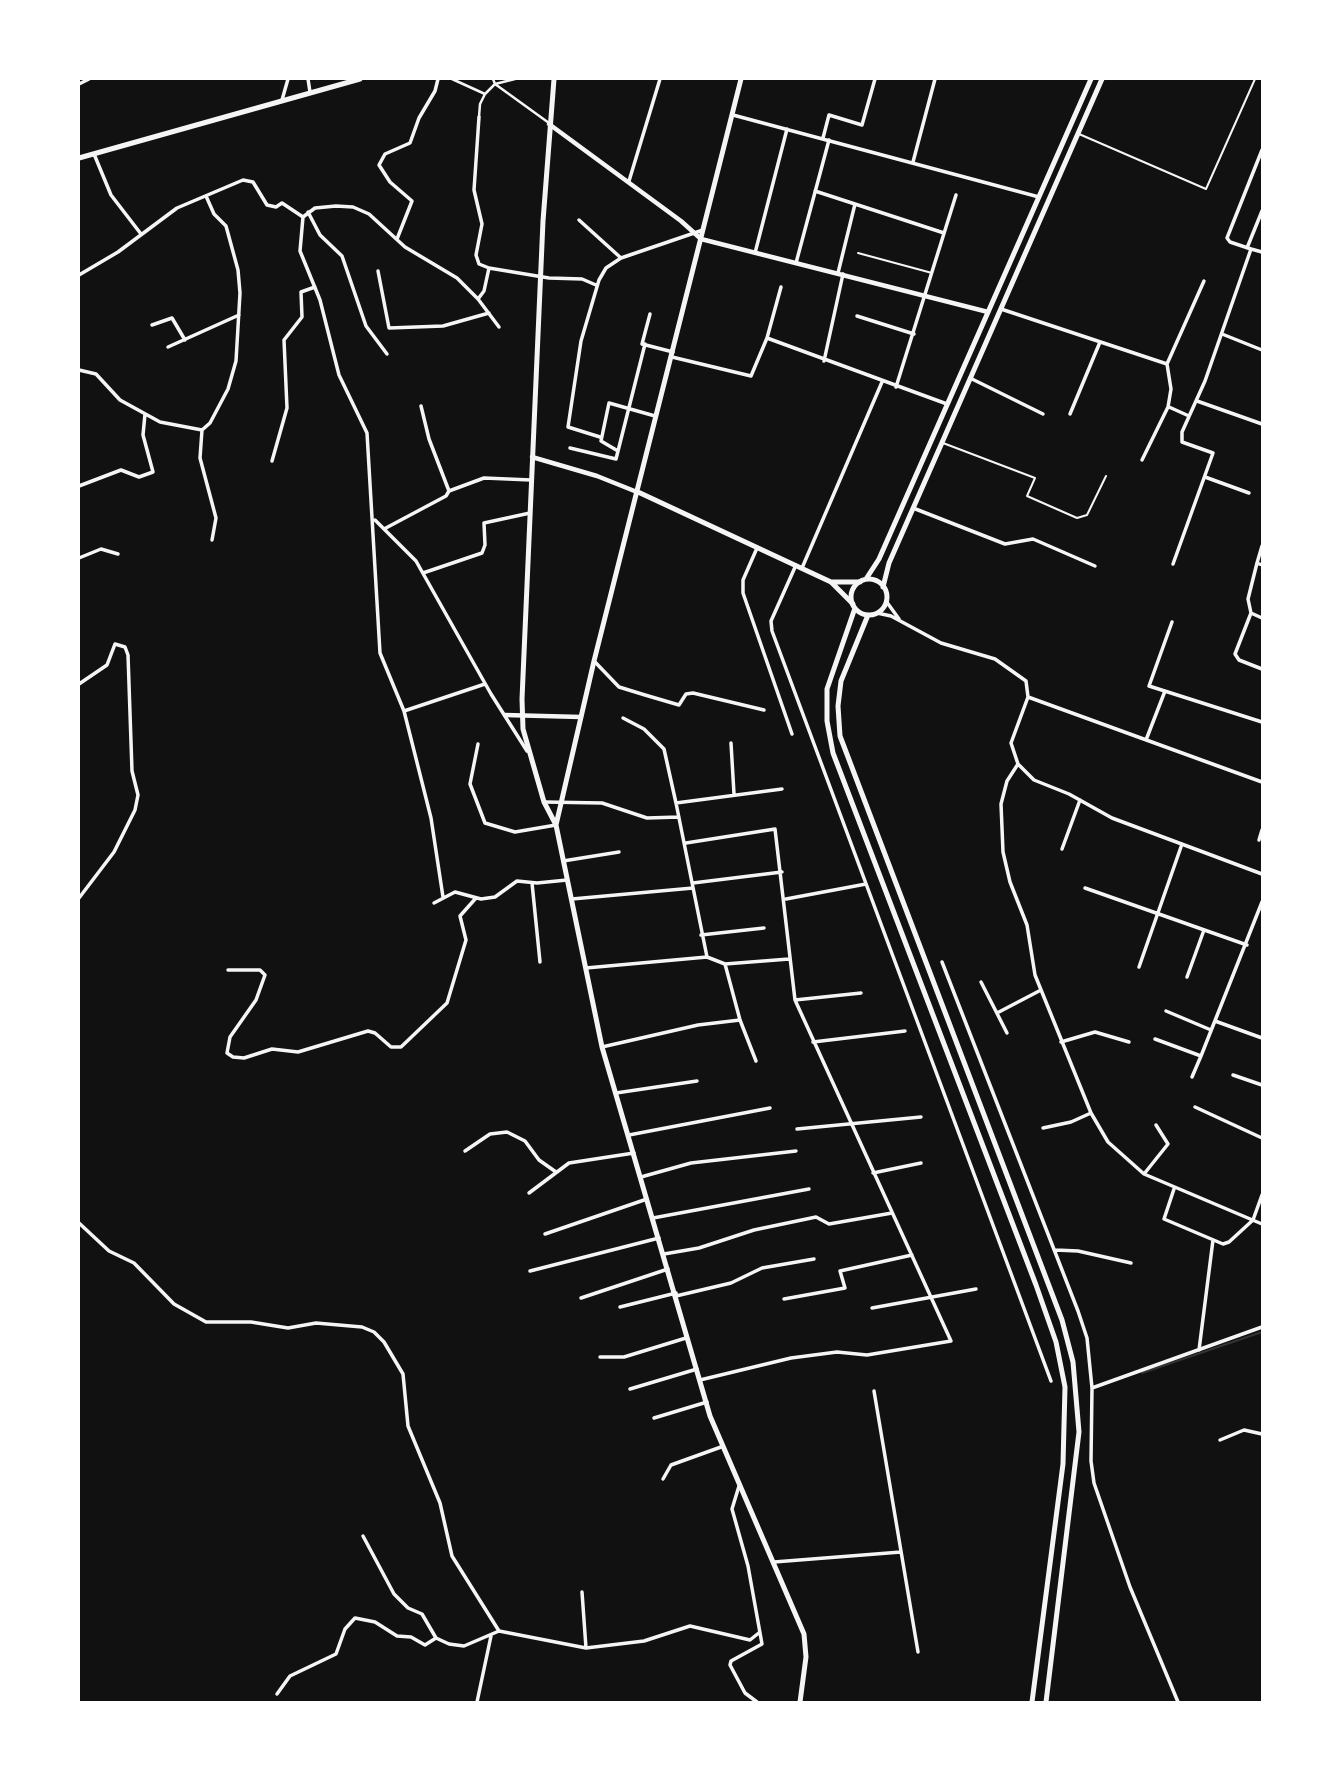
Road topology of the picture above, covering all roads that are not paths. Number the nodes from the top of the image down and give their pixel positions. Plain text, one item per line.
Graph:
1 (89, 79) edge
2 (288, 79) edge
3 (309, 79) edge
4 (360, 79) edge
5 (438, 79) edge
6 (452, 79) edge
7 (493, 79) edge
8 (515, 79) edge
9 (554, 79) edge
10 (660, 79) edge
11 (741, 79) edge
12 (875, 79) edge
13 (935, 79) edge
14 (1091, 79) edge
15 (1102, 79) edge
16 (1255, 79) edge
17 (79, 85) edge
18 (495, 85) junction
19 (310, 93) junction
20 (485, 94) junction
21 (282, 100) junction
22 (732, 115) junction
23 (479, 117) joint
24 (549, 123) junction
25 (787, 129) junction
26 (1078, 134) junction
27 (823, 138) junction
28 (829, 140) junction
29 (1262, 150) edge
30 (94, 154) junction
31 (79, 158) edge
32 (913, 162) junction
33 (629, 181) junction
34 (815, 191) junction
35 (956, 195) dead end
36 (206, 196) junction
37 (1039, 197) junction
38 (855, 204) junction
39 (1262, 211) edge
40 (308, 212) junction
41 (303, 217) junction
42 (579, 220) dead end
43 (703, 230) junction
44 (694, 233) junction
45 (944, 233) junction
46 (141, 234) junction
47 (397, 239) junction
48 (701, 239) junction
49 (1249, 248) junction
50 (1262, 252) edge
51 (755, 253) junction
52 (859, 253) dead end
53 (621, 258) junction
54 (796, 263) junction
55 (489, 268) junction
56 (378, 271) dead end
57 (933, 273) junction
58 (840, 274) junction
59 (79, 275) edge
60 (541, 276) junction
61 (1204, 281) dead end
62 (596, 285) junction
63 (315, 287) junction
64 (781, 287) dead end
65 (927, 296) junction
66 (478, 299) junction
67 (1001, 309) junction
68 (988, 312) junction
69 (489, 313) junction
70 (650, 314) dead end
71 (239, 315) junction
72 (857, 316) dead end
73 (152, 325) dead end
74 (499, 327) dead end
75 (914, 334) junction
76 (1222, 334) junction
77 (767, 338) junction
78 (185, 340) junction
79 (1100, 341) junction
80 (645, 344) junction
81 (168, 347) dead end
82 (1262, 350) edge
83 (387, 354) dead end
84 (672, 354) junction
85 (824, 361) junction
86 (1167, 363) junction
87 (79, 370) edge
88 (970, 378) junction
89 (882, 382) junction
90 (896, 387) junction
91 (1197, 401) junction
92 (947, 404) junction
93 (421, 406) dead end
94 (1168, 407) junction
95 (629, 409) junction
96 (146, 413) junction
97 (1042, 414) dead end
98 (1070, 414) dead end
99 (1189, 416) junction
100 (657, 417) junction
101 (1262, 424) edge
102 (202, 429) junction
103 (600, 437) junction
104 (942, 442) junction
105 (570, 448) dead end
106 (618, 451) junction
107 (532, 457) junction
108 (1142, 460) dead end
109 (272, 461) dead end
110 (1106, 476) dead end
111 (1204, 477) junction
112 (531, 480) junction
113 (79, 486) edge
114 (449, 491) junction
115 (638, 492) junction
116 (1249, 493) dead end
117 (913, 508) junction
118 (530, 513) junction
119 (374, 518) junction
120 (384, 529) junction
121 (212, 540) dead end
122 (1262, 546) edge
123 (757, 547) junction
124 (118, 554) dead end
125 (79, 558) edge
126 (1256, 563) junction
127 (1173, 564) dead end
128 (1262, 565) edge
129 (1095, 566) dead end
130 (799, 567) junction
131 (423, 573) junction
132 (863, 581) junction
133 (831, 582) junction
134 (883, 587) junction
135 (886, 601) junction
136 (854, 606) junction
137 (877, 613) junction
138 (1251, 613) junction
139 (868, 615) junction
140 (1262, 618) edge
141 (900, 621) junction
142 (1172, 622) dead end
143 (594, 661) junction
144 (1262, 669) edge
145 (79, 684) edge
146 (485, 684) junction
147 (1165, 691) junction
148 (1028, 697) junction
149 (764, 710) dead end
150 (404, 711) junction
151 (505, 715) junction
152 (522, 716) junction
153 (581, 717) junction
154 (623, 718) dead end
155 (1262, 722) edge
156 (792, 734) dead end
157 (1146, 740) junction
158 (731, 743) dead end
159 (478, 744) dead end
160 (528, 752) junction
161 (1018, 764) junction
162 (1262, 782) edge
163 (782, 789) dead end
164 (734, 794) junction
165 (1080, 800) junction
166 (561, 801) junction
167 (544, 802) junction
168 (676, 803) junction
169 (679, 817) junction
170 (556, 825) junction
171 (1262, 831) edge
172 (1259, 840) dead end
173 (686, 843) junction
174 (1182, 844) junction
175 (1062, 849) dead end
176 (619, 852) dead end
177 (564, 861) junction
178 (782, 872) junction
179 (1262, 874) edge
180 (567, 880) junction
181 (532, 883) junction
182 (866, 884) junction
183 (693, 886) junction
184 (1085, 888) dead end
185 (443, 897) junction
186 (79, 898) edge
187 (475, 898) junction
188 (572, 899) junction
189 (785, 899) junction
190 (1262, 902) edge
191 (434, 903) dead end
192 (1158, 913) junction
193 (764, 928) dead end
194 (1204, 930) junction
195 (701, 935) junction
196 (1247, 945) junction
197 (707, 957) junction
198 (789, 959) junction
199 (540, 962) dead end
200 (942, 962) dead end
201 (725, 964) junction
202 (1139, 967) dead end
203 (586, 968) junction
204 (228, 970) dead end
205 (1187, 977) dead end
206 (981, 982) dead end
207 (1041, 990) junction
208 (861, 993) dead end
209 (795, 1000) junction
210 (1166, 1011) dead end
211 (997, 1013) junction
212 (740, 1020) junction
213 (1215, 1021) junction
214 (1211, 1030) junction
215 (905, 1031) dead end
216 (1007, 1032) dead end
217 (1262, 1038) edge
218 (1156, 1039) dead end
219 (813, 1042) junction
220 (1061, 1042) junction
221 (1129, 1042) dead end
222 (602, 1047) junction
223 (1201, 1056) junction
224 (756, 1061) dead end
225 (1233, 1074) dead end
226 (1192, 1077) dead end
227 (697, 1081) dead end
228 (1262, 1085) edge
229 (616, 1093) junction
230 (1195, 1107) dead end
231 (770, 1108) dead end
232 (1091, 1113) junction
233 (921, 1117) dead end
234 (850, 1124) junction
235 (1156, 1125) dead end
236 (1043, 1128) dead end
237 (797, 1129) dead end
238 (629, 1135) junction
239 (1262, 1138) edge
240 (465, 1151) dead end
241 (796, 1151) dead end
242 (634, 1153) junction
243 (921, 1163) dead end
244 (556, 1172) junction
245 (873, 1173) junction
246 (1144, 1174) junction
247 (641, 1177) junction
248 (809, 1189) dead end
249 (1174, 1189) junction
250 (529, 1193) dead end
251 (1262, 1195) edge
252 (647, 1199) junction
253 (892, 1213) junction
254 (653, 1218) junction
255 (1253, 1220) junction
256 (79, 1223) edge
257 (1262, 1224) edge
258 (544, 1234) dead end
259 (659, 1238) junction
260 (1213, 1240) junction
261 (1055, 1250) junction
262 (664, 1254) junction
263 (912, 1255) junction
264 (814, 1259) dead end
265 (1131, 1263) dead end
266 (669, 1269) junction
267 (530, 1271) dead end
268 (975, 1289) dead end
269 (676, 1294) junction
270 (581, 1297) dead end
271 (932, 1297) junction
272 (783, 1299) dead end
273 (620, 1307) dead end
274 (872, 1308) dead end
275 (1262, 1327) edge
276 (688, 1337) junction
277 (1199, 1350) junction
278 (600, 1357) dead end
279 (697, 1369) junction
280 (700, 1380) junction
281 (1051, 1381) dead end
282 (1092, 1388) junction
283 (630, 1389) dead end
284 (874, 1391) dead end
285 (707, 1402) junction
286 (654, 1418) dead end
287 (1262, 1434) edge
288 (1220, 1440) dead end
289 (721, 1447) junction
290 (663, 1479) dead end
291 (738, 1486) junction
292 (363, 1536) dead end
293 (901, 1552) junction
294 (773, 1562) junction
295 (582, 1592) dead end
296 (499, 1631) junction
297 (760, 1632) junction
298 (491, 1636) junction
299 (436, 1638) junction
300 (750, 1640) junction
301 (586, 1648) junction
302 (751, 1650) junction
303 (918, 1652) dead end
304 (277, 1694) dead end
305 (477, 1702) edge
306 (757, 1702) edge
307 (800, 1702) edge
308 (1032, 1702) edge
309 (1046, 1702) edge
310 (1178, 1702) edge

1 - 17 street
2 - 21 street
3 - 19 street
4 - 19 main road
5 - 47 street
6 - 20 street
7 - 18 street
8 - 18 street
9 - 24 main road
10 - 33 street
11 - 22 main road
12 - 27 street
13 - 32 street
14 - 37 main road
15 - 26 main road
16 - 26 lane
18 - 20 street
18 - 24 street
19 - 21 main road
20 - 23 street
21 - 30 main road
22 - 25 street
22 - 43 main road
23 - 55 street
24 - 33 street
24 - 60 main road
25 - 27 street
25 - 51 street
26 - 67 main road
27 - 28 street
28 - 32 street
28 - 34 street
29 - 49 street
30 - 31 main road
30 - 46 street
32 - 37 street
33 - 44 street
34 - 38 street
34 - 54 street
35 - 45 street
36 - 41 street
36 - 46 street
36 - 71 street
37 - 68 main road
38 - 45 street
38 - 58 street
39 - 49 street
40 - 41 street
40 - 47 street
40 - 83 street
41 - 63 street
42 - 53 street
43 - 44 street
43 - 48 main road
44 - 48 street
44 - 53 street
45 - 57 street
46 - 59 street
47 - 66 street
48 - 51 street
48 - 84 main road
49 - 50 street
49 - 76 street
51 - 54 street
52 - 57 lane
53 - 62 street
54 - 58 street
55 - 60 street
55 - 66 street
56 - 69 street
57 - 65 street
58 - 65 street
58 - 85 street
60 - 62 street
60 - 107 main road
61 - 86 street
62 - 103 street
63 - 109 street
63 - 119 street
64 - 77 street
65 - 68 street
65 - 75 street
66 - 69 street
67 - 79 street
67 - 88 main road
68 - 92 main road
69 - 74 street
70 - 80 street
71 - 78 street
71 - 102 street
72 - 75 street
73 - 78 street
75 - 90 street
76 - 82 street
76 - 91 street
77 - 84 street
77 - 85 street
78 - 81 street
79 - 86 street
79 - 98 street
80 - 84 street
80 - 95 street
84 - 100 main road
85 - 89 street
86 - 94 street
87 - 96 street
88 - 97 street
88 - 104 main road
89 - 90 street
89 - 130 street
90 - 92 street
91 - 99 street
91 - 101 street
92 - 132 main road
93 - 114 street
94 - 99 street
94 - 108 street
95 - 100 street
95 - 103 street
95 - 106 street
96 - 102 street
96 - 113 street
99 - 111 street
100 - 115 main road
102 - 121 street
103 - 106 street
104 - 110 lane
104 - 117 main road
105 - 106 street
107 - 112 main road
107 - 115 street
111 - 116 street
111 - 127 street
112 - 114 street
112 - 118 main road
114 - 120 street
115 - 123 main road
115 - 143 main road
117 - 129 street
117 - 134 main road
118 - 131 street
118 - 152 main road
119 - 120 street
119 - 150 street
120 - 131 street
122 - 126 street
123 - 130 main road
123 - 156 street
124 - 125 street
126 - 128 street
126 - 138 street
130 - 133 main road
130 - 182 street
131 - 146 street
132 - 133 main road
132 - 134 main road
132 - 136 main road
133 - 136 main road
134 - 135 main road
135 - 137 main road
135 - 141 street
136 - 139 main road
136 - 308 main road
137 - 139 main road
137 - 141 street
138 - 140 street
138 - 144 street
139 - 309 main road
141 - 148 street
142 - 147 street
143 - 149 street
143 - 153 main road
145 - 186 street
146 - 150 street
146 - 151 street
147 - 155 street
147 - 157 street
148 - 157 street
148 - 161 street
150 - 185 street
151 - 152 street
151 - 160 street
152 - 153 street
152 - 160 main road
153 - 166 main road
154 - 168 street
157 - 162 street
158 - 164 street
159 - 170 street
160 - 167 main road
161 - 165 street
161 - 207 street
163 - 164 street
164 - 168 street
165 - 174 street
165 - 175 street
166 - 167 street
166 - 169 street
166 - 170 main road
167 - 170 main road
168 - 169 street
169 - 173 street
170 - 177 main road
171 - 172 street
173 - 178 street
173 - 183 street
174 - 179 street
174 - 192 street
176 - 177 street
177 - 180 main road
178 - 183 street
178 - 189 street
180 - 181 street
180 - 188 main road
181 - 187 street
181 - 199 street
182 - 189 street
182 - 281 street
183 - 188 street
183 - 195 street
184 - 192 street
185 - 187 street
185 - 191 street
187 - 204 street
188 - 203 main road
189 - 198 street
190 - 196 street
192 - 194 street
192 - 202 street
193 - 195 street
194 - 196 street
194 - 205 street
195 - 197 street
196 - 213 street
197 - 201 street
197 - 203 street
198 - 201 street
198 - 209 street
200 - 261 street
201 - 212 street
203 - 222 main road
206 - 211 street
207 - 211 street
207 - 220 street
208 - 209 street
209 - 219 street
210 - 214 street
211 - 216 street
212 - 222 street
212 - 224 street
213 - 214 street
213 - 217 street
214 - 223 street
215 - 219 street
218 - 223 street
219 - 234 street
220 - 221 street
220 - 232 street
222 - 229 main road
223 - 226 street
225 - 228 street
227 - 229 street
229 - 238 main road
230 - 239 street
231 - 238 street
232 - 236 street
232 - 246 street
233 - 234 street
234 - 237 street
234 - 245 street
235 - 246 street
238 - 242 main road
240 - 244 street
241 - 247 street
242 - 244 street
242 - 247 main road
243 - 245 street
244 - 250 street
245 - 253 street
246 - 249 street
247 - 252 main road
248 - 254 street
249 - 255 street
249 - 260 street
251 - 255 street
252 - 254 main road
252 - 258 street
253 - 262 street
253 - 263 street
254 - 259 main road
255 - 257 street
255 - 260 street
256 - 296 street
259 - 262 main road
259 - 267 street
260 - 277 street
261 - 265 street
261 - 282 street
262 - 266 main road
263 - 271 street
263 - 272 street
264 - 269 street
266 - 269 main road
266 - 270 street
268 - 271 street
269 - 273 street
269 - 276 main road
271 - 274 street
271 - 280 street
275 - 277 street
276 - 278 street
276 - 279 main road
277 - 282 street
279 - 280 main road
279 - 283 street
280 - 285 main road
282 - 310 street
284 - 293 street
285 - 286 street
285 - 289 main road
287 - 288 street
289 - 290 street
289 - 291 main road
291 - 294 main road
291 - 297 street
292 - 299 street
293 - 294 street
293 - 303 street
294 - 307 main road
295 - 301 street
296 - 298 street
296 - 301 street
297 - 300 street
297 - 302 street
298 - 299 street
298 - 305 street
299 - 304 street
300 - 301 street
300 - 302 street
302 - 306 street

